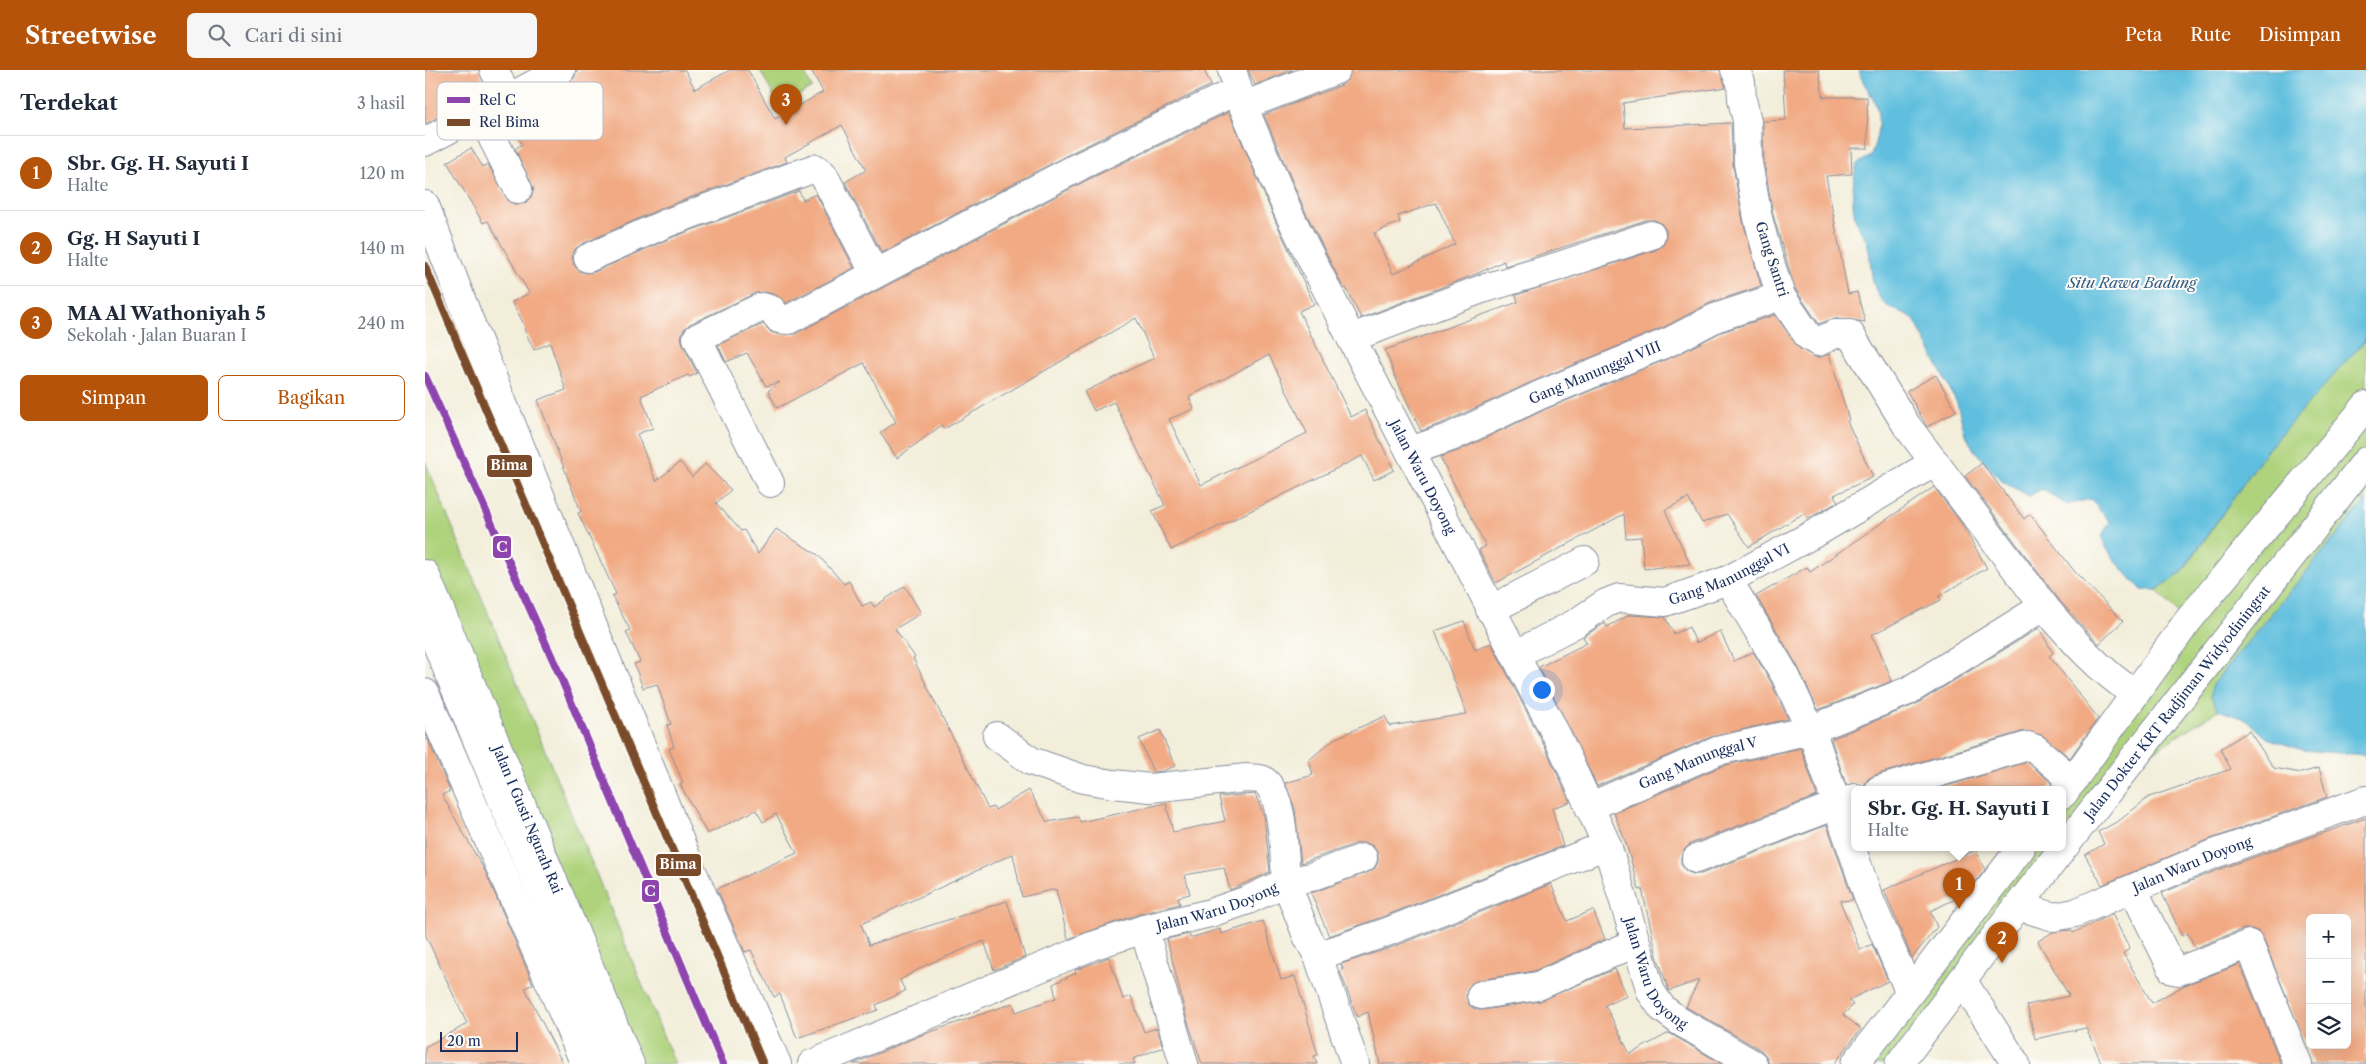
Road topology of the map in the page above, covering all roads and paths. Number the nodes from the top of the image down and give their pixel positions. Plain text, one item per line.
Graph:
1 (494, 70) edge
2 (561, 70) edge
3 (1335, 70) edge
4 (1735, 70) edge
5 (500, 82) edge
6 (538, 82) edge
7 (1238, 89) edge
8 (437, 136) edge
9 (494, 140) edge
10 (425, 142) edge
11 (518, 189) dead end
12 (425, 205) edge
13 (1651, 235) dead end
14 (588, 258) dead end
15 (875, 274) junction
16 (1781, 296) junction
17 (1351, 338) junction
18 (2366, 406) edge
19 (1410, 451) junction
20 (2366, 461) edge
21 (1935, 462) junction
22 (770, 483) dead end
23 (1585, 561) dead end
24 (425, 574) edge
25 (1728, 580) junction
26 (2045, 606) junction
27 (1490, 610) junction
28 (425, 616) edge
29 (1515, 655) junction
30 (425, 693) edge
31 (2135, 694) junction
32 (1810, 730) junction
33 (997, 736) dead end
34 (1893, 786) edge
35 (2068, 788) edge
36 (1846, 800) edge
37 (2366, 800) edge
38 (1589, 807) junction
39 (1851, 822) edge
40 (1607, 845) junction
41 (2066, 845) edge
42 (1858, 851) edge
43 (2019, 851) edge
44 (2061, 851) edge
45 (1363, 858) dead end
46 (1696, 859) dead end
47 (1286, 882) junction
48 (2133, 889) junction
49 (2018, 906) junction
50 (1144, 928) junction
51 (1635, 943) junction
52 (1318, 956) junction
53 (1962, 980) junction
54 (1909, 991) junction
55 (1481, 995) dead end
56 (585, 1064) edge
57 (613, 1064) edge
58 (629, 1064) edge
59 (777, 1064) edge
60 (812, 1064) edge
61 (1184, 1064) edge
62 (1355, 1064) edge
63 (1753, 1064) edge
64 (1855, 1064) edge
65 (1899, 1064) edge
66 (2016, 1064) edge
67 (2298, 1064) edge

1 - 5 street
2 - 6 street
3 - 7 street
4 - 16 street, Gang Santri
7 - 15 street
7 - 17 street, Jalan Waru Doyong
8 - 10 street
9 - 11 street
12 - 59 street
13 - 17 street
14 - 15 street
15 - 22 street
16 - 19 street, Gang Manunggal VIII
16 - 21 street, Gang Santri
17 - 19 street, Jalan Waru Doyong
18 - 31 street
19 - 27 street, Jalan Waru Doyong
20 - 41 street, Jalan Dokter KRT Radjiman Widyodiningrat
21 - 25 street, Gang Manunggal VI
21 - 26 street
23 - 27 street
24 - 58 street, Jalan I Gusti Ngurah Rai
25 - 29 street, Gang Manunggal VI
25 - 32 street
26 - 31 street
26 - 32 street, Gang Manunggal V
27 - 29 street, Jalan Waru Doyong
28 - 57 street
29 - 38 street, Jalan Waru Doyong
30 - 56 street
31 - 35 street
32 - 36 street
32 - 38 street, Gang Manunggal V
33 - 47 street
34 - 35 street
36 - 39 street
36 - 46 street
37 - 48 street, Jalan Waru Doyong
38 - 40 street, Jalan Waru Doyong
40 - 51 street, Jalan Waru Doyong
40 - 52 street
42 - 54 street
43 - 54 street
44 - 49 street, Jalan Dokter KRT Radjiman Widyodiningrat
45 - 47 street
47 - 50 street, Jalan Waru Doyong
47 - 52 street, Jalan Waru Doyong
48 - 49 street, Jalan Waru Doyong
48 - 67 street
49 - 53 street, Jalan Dokter KRT Radjiman Widyodiningrat
50 - 60 street, Jalan Waru Doyong
50 - 61 street
51 - 55 street
51 - 63 street, Jalan Waru Doyong
52 - 62 street, Jalan Waru Doyong
53 - 65 street, Jalan Dokter KRT Radjiman Widyodiningrat
53 - 66 street
54 - 64 street

